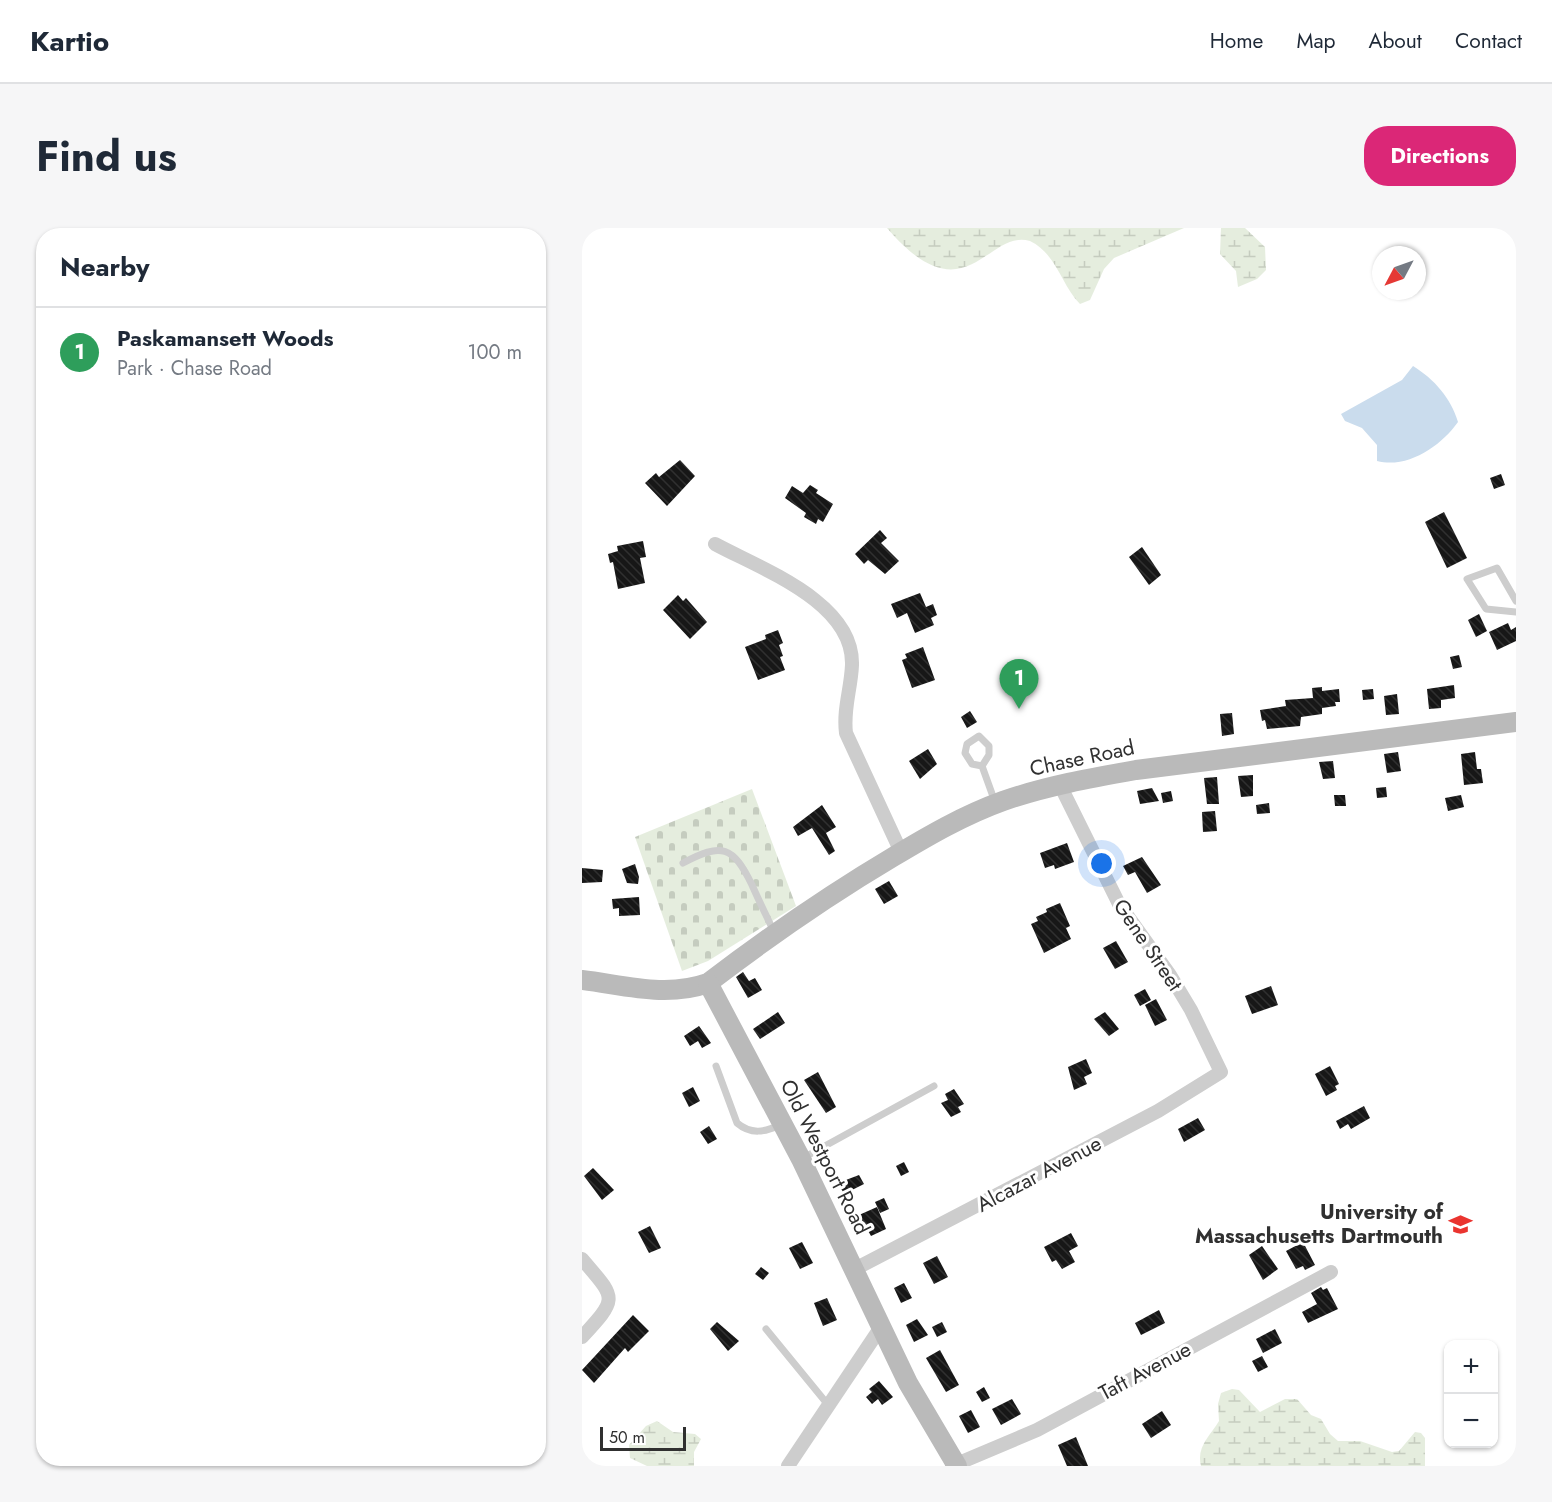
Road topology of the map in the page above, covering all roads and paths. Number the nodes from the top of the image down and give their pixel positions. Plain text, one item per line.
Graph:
1 (715, 544) dead end
2 (1516, 601) edge
3 (1516, 612) edge
4 (1516, 722) edge
5 (982, 766) junction
6 (1060, 784) junction
7 (995, 804) junction
8 (901, 852) junction
9 (683, 862) dead end
10 (775, 935) junction
11 (582, 980) edge
12 (708, 983) junction
13 (716, 1066) dead end
14 (1221, 1072) joint
15 (934, 1086) dead end
16 (783, 1124) junction
17 (801, 1159) junction
18 (582, 1259) edge
19 (854, 1270) junction
20 (1331, 1272) dead end
21 (881, 1327) junction
22 (766, 1329) dead end
23 (582, 1336) edge
24 (829, 1406) junction
25 (955, 1465) edge
26 (788, 1466) edge

1 - 8 street
2 - 3 lane
4 - 6 street, Chase Road
5 - 5 lane
5 - 7 lane
6 - 7 street, Chase Road
6 - 14 street, Gene Street
7 - 8 street, Chase Road
8 - 10 street, Chase Road
9 - 10 lane
10 - 12 street, Chase Road
11 - 12 street
12 - 16 street, Old Westport Road
13 - 16 lane
14 - 19 street, Alcazar Avenue
15 - 17 lane
16 - 17 street, Old Westport Road
17 - 19 street, Old Westport Road
18 - 23 street
19 - 21 street, Old Westport Road
20 - 25 street, Taft Avenue
21 - 24 street
21 - 25 street, Old Westport Road
22 - 24 lane
24 - 26 street

